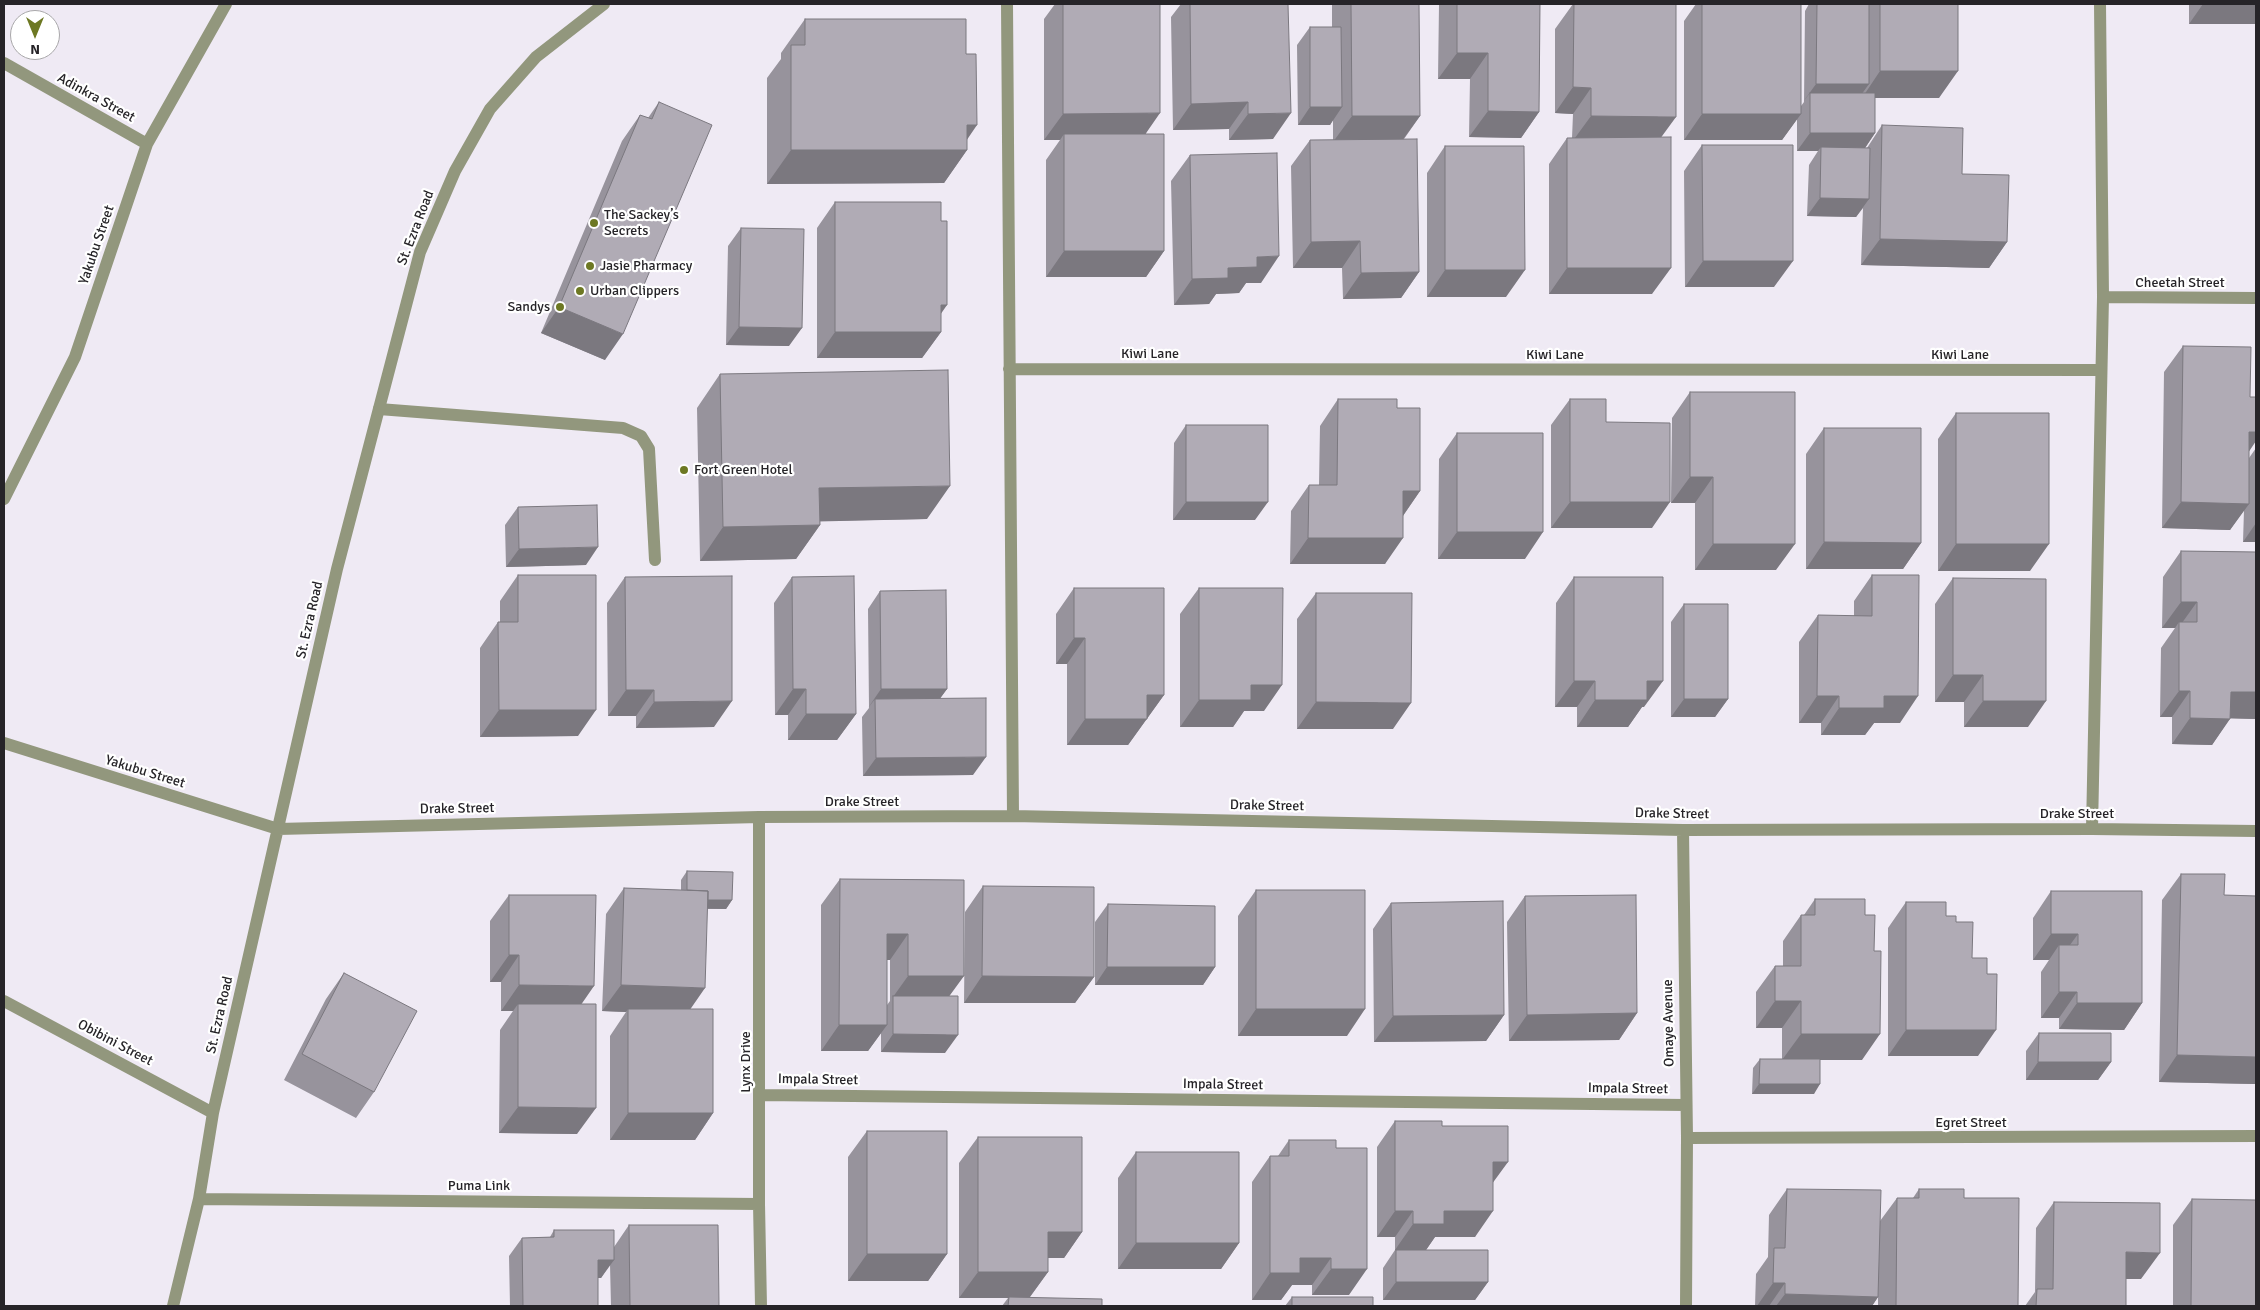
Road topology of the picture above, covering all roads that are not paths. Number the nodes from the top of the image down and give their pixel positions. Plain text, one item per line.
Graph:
1 (226, 4) edge
2 (604, 4) edge
3 (1007, 4) edge
4 (2100, 4) edge
5 (4, 63) edge
6 (147, 144) junction
7 (2103, 297) junction
8 (2256, 298) edge
9 (1009, 369) junction
10 (2100, 370) junction
11 (379, 409) junction
12 (4, 499) edge
13 (655, 560) dead end
14 (4, 743) edge
15 (1014, 816) junction
16 (759, 817) junction
17 (278, 829) junction
18 (2092, 829) junction
19 (1682, 830) junction
20 (2256, 831) edge
21 (4, 1001) edge
22 (761, 1095) junction
23 (1685, 1105) junction
24 (213, 1113) junction
25 (2256, 1136) edge
26 (1686, 1138) junction
27 (198, 1199) junction
28 (759, 1204) junction
29 (173, 1306) edge
30 (762, 1306) edge
31 (1686, 1306) edge

1 - 6 street, Yakubu Street
2 - 11 street, St. Ezra Road
3 - 9 street
4 - 7 street
5 - 6 street, Adinkra Street
6 - 12 street, Yakubu Street
7 - 8 street, Cheetah Street
7 - 10 street
9 - 10 street, Kiwi Lane
9 - 15 street
10 - 18 street
11 - 13 street
11 - 17 street, St. Ezra Road
14 - 17 street, Yakubu Street
15 - 16 street, Drake Street
15 - 19 street, Drake Street
16 - 17 street, Drake Street
16 - 22 street, Lynx Drive
17 - 24 street, St. Ezra Road
18 - 19 street, Drake Street
18 - 20 street, Drake Street
19 - 23 street, Omaye Avenue
21 - 24 street, Obibini Street
22 - 23 street, Impala Street
22 - 28 street, Lynx Drive
23 - 26 street, Omaye Avenue
24 - 27 street, St. Ezra Road
25 - 26 street, Egret Street
26 - 31 street, Omaye Avenue
27 - 28 street, Puma Link
27 - 29 street, St. Ezra Road
28 - 30 street, Lynx Drive

